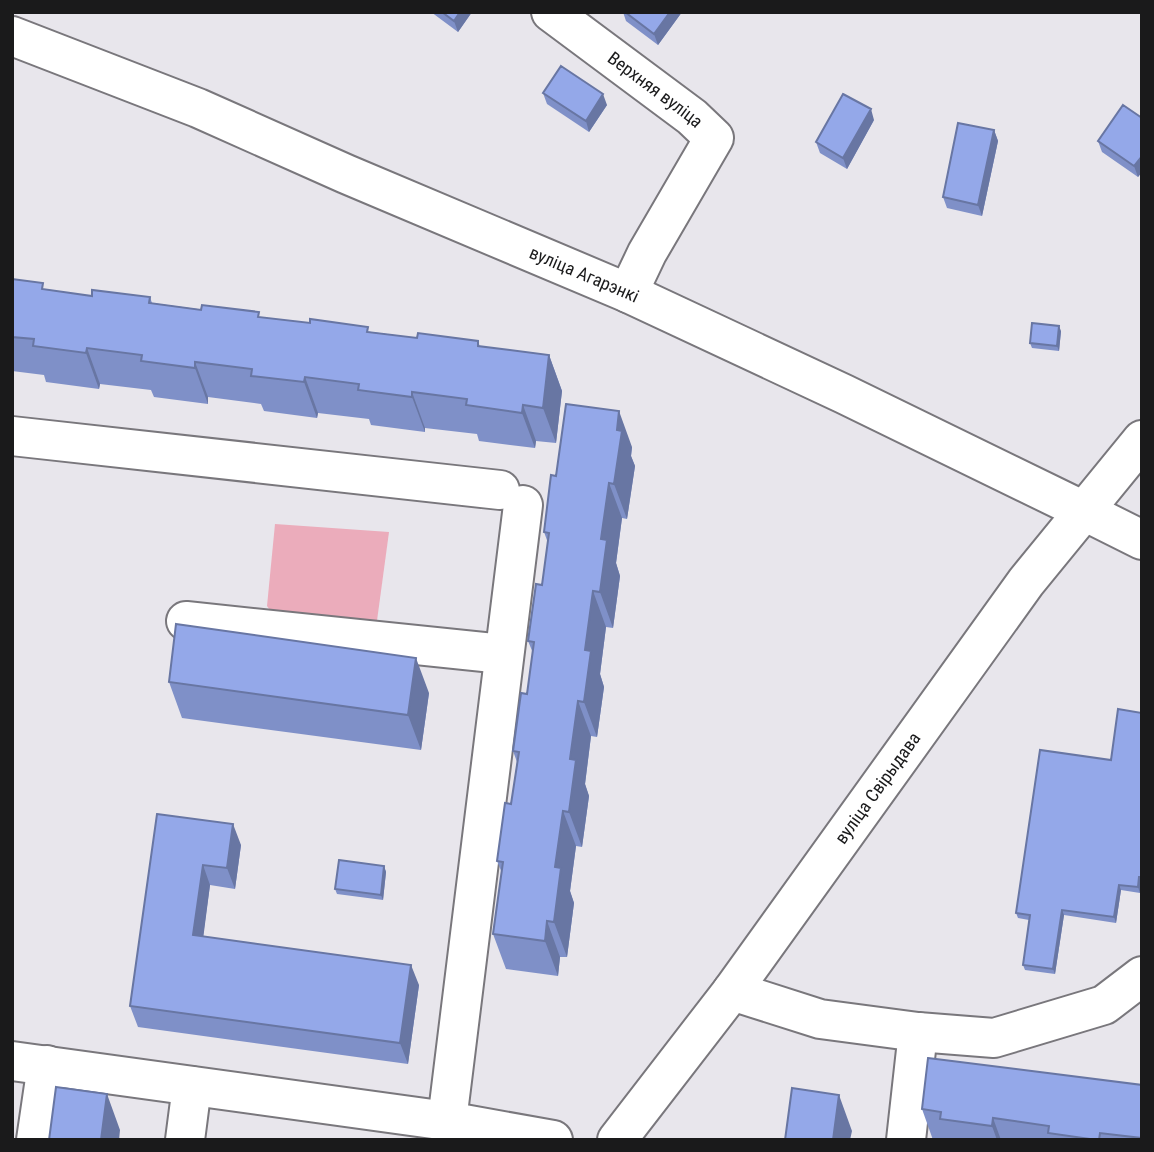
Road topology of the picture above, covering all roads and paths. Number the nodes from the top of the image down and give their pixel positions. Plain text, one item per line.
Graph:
1 (551, 12) edge
2 (12, 36) edge
3 (628, 293) junction
4 (12, 436) edge
5 (1142, 440) edge
6 (1084, 511) junction
7 (1142, 540) edge
8 (186, 621) dead end
9 (503, 654) junction
10 (1142, 976) edge
11 (732, 991) junction
12 (918, 1032) junction
13 (29, 1063) edge
14 (192, 1086) junction
15 (447, 1121) junction
16 (36, 1140) edge
17 (185, 1140) edge
18 (553, 1140) edge
19 (617, 1140) edge
20 (906, 1140) edge

1 - 3 main road, Верхняя вуліца
2 - 3 main road, вуліца Агарэнкі
3 - 6 main road, вуліца Агарэнкі
4 - 9 main road
5 - 6 main road, вуліца Свірыдава
6 - 7 main road, вуліца Агарэнкі
6 - 11 main road, вуліца Свірыдава
8 - 9 main road
9 - 15 main road
10 - 12 main road
11 - 12 main road
11 - 19 main road, вуліца Свірыдава
12 - 20 main road
13 - 14 main road
13 - 16 main road
14 - 15 main road
14 - 17 main road
15 - 18 main road

